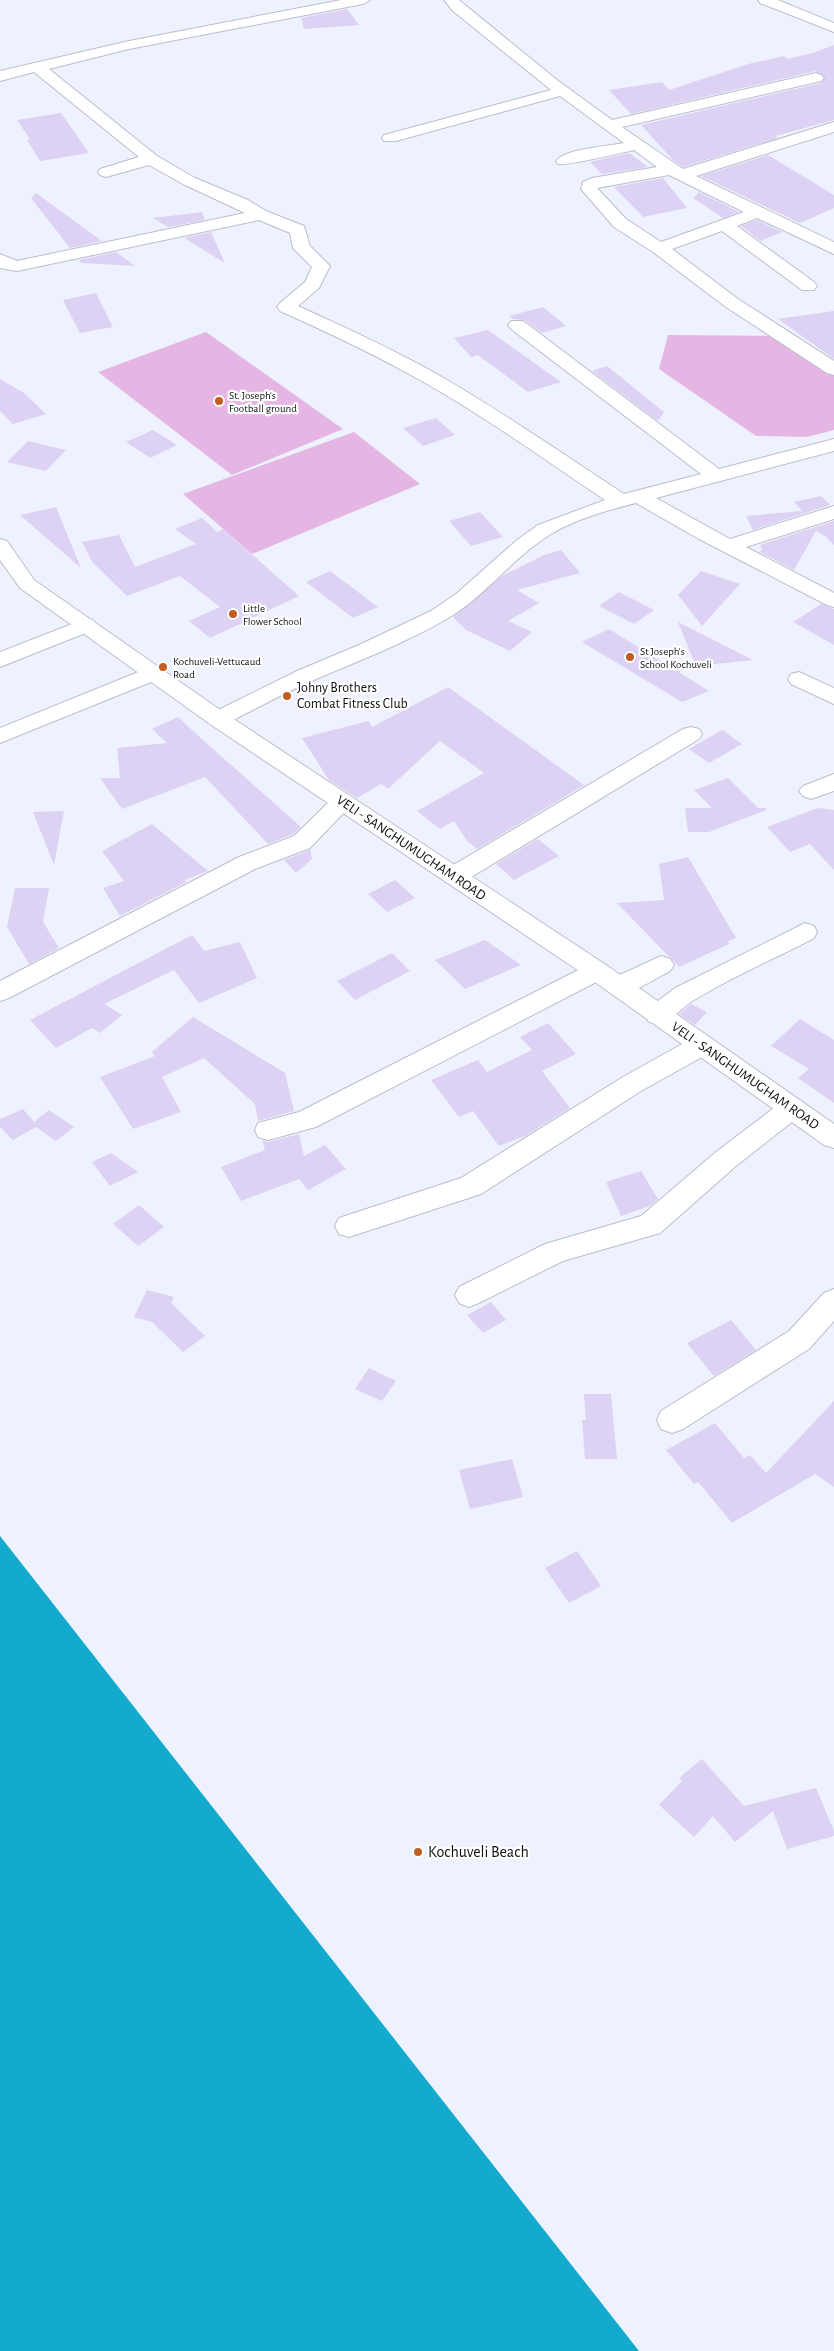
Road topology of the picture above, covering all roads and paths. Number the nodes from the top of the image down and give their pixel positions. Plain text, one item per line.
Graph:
1 (283, 0) edge
2 (363, 0) edge
3 (451, 0) edge
4 (765, 0) edge
5 (296, 13) junction
6 (834, 28) edge
7 (37, 67) junction
8 (0, 76) edge
9 (816, 78) dead end
10 (563, 91) junction
11 (610, 125) junction
12 (834, 127) edge
13 (390, 138) dead end
14 (638, 146) junction
15 (151, 159) junction
16 (564, 161) dead end
17 (106, 172) dead end
18 (676, 173) junction
19 (756, 213) junction
20 (260, 215) junction
21 (725, 225) junction
22 (659, 248) junction
23 (834, 249) edge
24 (0, 259) edge
25 (808, 286) dead end
26 (517, 325) dead end
27 (834, 369) edge
28 (832, 448) edge
29 (716, 476) junction
30 (630, 499) junction
31 (834, 512) edge
32 (0, 545) edge
33 (730, 546) junction
34 (834, 601) edge
35 (86, 625) junction
36 (0, 660) edge
37 (153, 673) junction
38 (799, 679) dead end
39 (834, 697) edge
40 (218, 720) junction
41 (691, 734) dead end
42 (0, 736) edge
43 (834, 782) edge
44 (811, 791) dead end
45 (342, 802) junction
46 (454, 876) junction
47 (805, 932) dead end
48 (661, 965) dead end
49 (597, 971) junction
50 (618, 986) junction
51 (0, 992) edge
52 (658, 1015) junction
53 (702, 1045) junction
54 (792, 1108) junction
55 (268, 1130) dead end
56 (833, 1135) edge
57 (349, 1226) dead end
58 (469, 1295) dead end
59 (834, 1301) edge
60 (672, 1420) dead end

1 - 5 street
2 - 5 street
3 - 10 street
4 - 6 street
5 - 7 street
7 - 8 street
7 - 15 street
9 - 11 street
10 - 11 street
10 - 13 street
11 - 14 street
12 - 18 street
14 - 16 street
14 - 18 street
15 - 17 street
15 - 20 street
18 - 19 street
18 - 22 street
19 - 21 street
19 - 23 street
20 - 24 street
20 - 30 street
21 - 22 street
21 - 25 street
22 - 27 street
26 - 29 street
28 - 29 street
29 - 30 street
30 - 33 street
30 - 40 street
31 - 33 street
32 - 35 street, VELI - SANGHUMUGHAM ROAD
33 - 34 street
35 - 36 street
35 - 37 street, VELI - SANGHUMUGHAM ROAD
37 - 40 street, VELI - SANGHUMUGHAM ROAD
37 - 42 street
38 - 39 street
40 - 45 street, VELI - SANGHUMUGHAM ROAD
41 - 46 street
43 - 44 street
45 - 46 street, VELI - SANGHUMUGHAM ROAD
45 - 51 street
46 - 49 street, VELI - SANGHUMUGHAM ROAD
47 - 52 street
48 - 50 street
49 - 50 street, VELI - SANGHUMUGHAM ROAD
49 - 55 street
50 - 52 street, VELI - SANGHUMUGHAM ROAD
52 - 53 street, VELI - SANGHUMUGHAM ROAD
53 - 54 street, VELI - SANGHUMUGHAM ROAD
53 - 57 street
54 - 56 street, VELI - SANGHUMUGHAM ROAD
54 - 58 street
59 - 60 street

